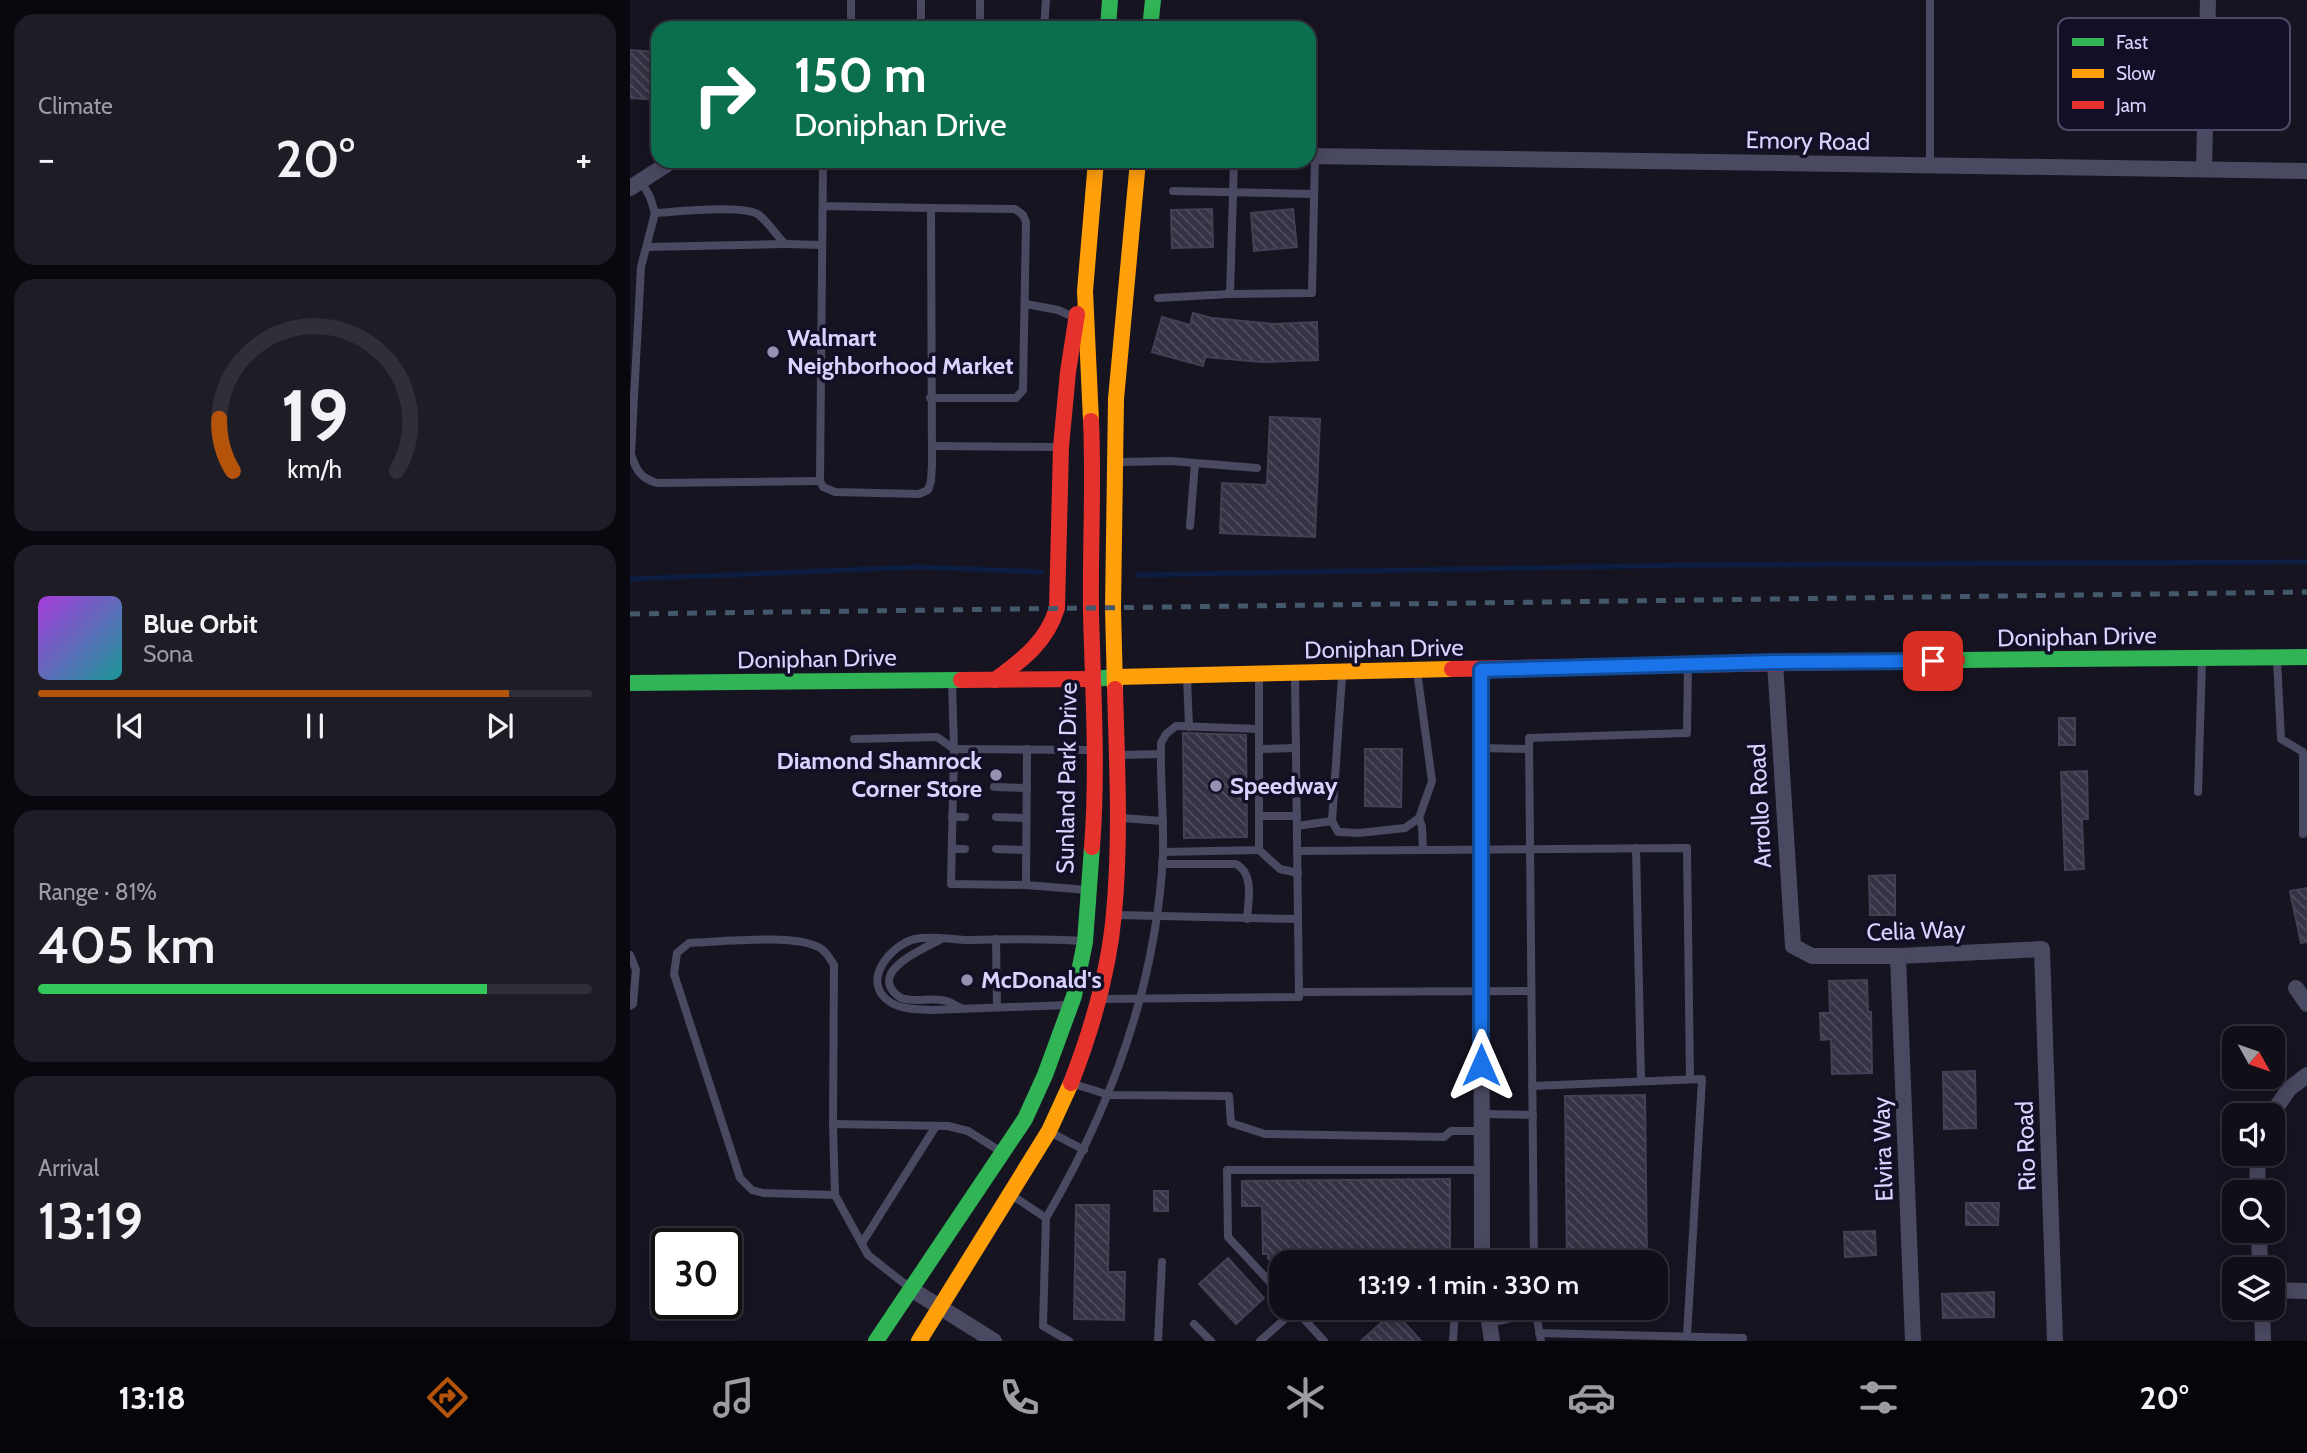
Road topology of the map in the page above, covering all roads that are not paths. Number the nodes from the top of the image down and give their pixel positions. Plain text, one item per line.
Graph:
1 (851, 0) edge
2 (921, 0) edge
3 (980, 0) edge
4 (1046, 0) edge
5 (1110, 0) edge
6 (1153, 0) edge
7 (1930, 0) edge
8 (2207, 0) edge
9 (2207, 18) edge
10 (851, 21) edge
11 (921, 21) edge
12 (980, 21) edge
13 (1044, 21) edge
14 (1108, 21) edge
15 (1151, 21) edge
16 (2205, 130) edge
17 (1316, 156) edge
18 (1930, 165) junction
19 (661, 168) edge
20 (823, 168) edge
21 (1095, 168) edge
22 (1137, 168) edge
23 (1234, 168) edge
24 (1313, 168) edge
25 (2204, 169) junction
26 (2307, 171) edge
27 (635, 184) edge
28 (1173, 191) dead end
29 (1232, 192) junction
30 (1314, 194) junction
31 (823, 206) junction
32 (931, 208) junction
33 (655, 213) junction
34 (785, 244) junction
35 (821, 244) junction
36 (647, 247) junction
37 (1230, 294) junction
38 (1158, 298) dead end
39 (1026, 304) junction
40 (1081, 321) junction
41 (930, 398) junction
42 (932, 446) junction
43 (1061, 447) junction
44 (1116, 462) junction
45 (1195, 463) junction
46 (1257, 468) dead end
47 (820, 481) junction
48 (1190, 526) dead end
49 (2277, 657) junction
50 (2307, 657) edge
51 (2202, 658) junction
52 (1775, 662) junction
53 (1688, 664) junction
54 (1481, 670) junction
55 (1417, 671) junction
56 (1295, 673) junction
57 (1342, 673) junction
58 (1259, 674) junction
59 (1186, 675) junction
60 (1117, 677) junction
61 (1091, 679) junction
62 (951, 680) junction
63 (995, 680) junction
64 (630, 683) edge
65 (1189, 727) junction
66 (1259, 729) junction
67 (854, 739) dead end
68 (1296, 748) junction
69 (1481, 748) junction
70 (954, 749) junction
71 (1027, 749) junction
72 (1259, 749) junction
73 (1529, 749) junction
74 (1095, 750) junction
75 (1160, 754) junction
76 (1116, 755) junction
77 (994, 787) dead end
78 (1027, 788) junction
79 (2198, 792) dead end
80 (1259, 816) junction
81 (952, 817) junction
82 (965, 817) dead end
83 (996, 817) dead end
84 (1026, 818) junction
85 (1119, 818) junction
86 (1419, 818) junction
87 (1163, 821) junction
88 (1297, 821) junction
89 (1332, 821) junction
90 (1338, 832) junction
91 (2303, 834) dead end
92 (1636, 848) junction
93 (952, 849) junction
94 (965, 849) dead end
95 (996, 849) dead end
96 (1480, 849) junction
97 (1530, 849) junction
98 (1026, 850) junction
99 (1259, 850) junction
100 (1423, 850) junction
101 (1297, 851) junction
102 (1337, 851) junction
103 (1163, 852) junction
104 (1162, 864) junction
105 (1298, 873) junction
106 (1026, 885) junction
107 (1089, 891) junction
108 (1114, 915) junction
109 (1157, 918) junction
110 (1247, 919) junction
111 (1298, 919) junction
112 (942, 939) junction
113 (996, 939) junction
114 (1085, 942) junction
115 (1793, 946) joint
116 (2042, 949) joint
117 (630, 955) edge
118 (1898, 956) junction
119 (2296, 988) dead end
120 (1481, 991) junction
121 (1531, 991) junction
122 (1299, 992) junction
123 (1100, 999) junction
124 (1141, 1000) junction
125 (2307, 1004) edge
126 (1071, 1005) junction
127 (630, 1006) edge
128 (997, 1006) junction
129 (961, 1008) junction
130 (2307, 1075) edge
131 (1690, 1079) junction
132 (1641, 1081) junction
133 (1071, 1083) junction
134 (1532, 1086) junction
135 (1109, 1095) junction
136 (2279, 1103) edge
137 (1533, 1115) junction
138 (1481, 1123) junction
139 (833, 1124) junction
140 (936, 1126) junction
141 (1049, 1131) junction
142 (1084, 1150) junction
143 (1002, 1152) junction
144 (1480, 1170) junction
145 (1010, 1194) junction
146 (835, 1195) junction
147 (1046, 1218) junction
148 (862, 1243) junction
149 (1482, 1250) edge
150 (1534, 1250) edge
151 (1162, 1262) dead end
152 (1269, 1281) edge
153 (911, 1289) junction
154 (2285, 1290) edge
155 (2307, 1291) edge
156 (940, 1308) junction
157 (1282, 1320) edge
158 (1305, 1320) edge
159 (1454, 1320) edge
160 (1489, 1320) edge
161 (2262, 1320) edge
162 (1194, 1324) dead end
163 (1687, 1336) junction
164 (1540, 1337) edge
165 (1055, 1338) edge
166 (1743, 1338) dead end
167 (876, 1341) edge
168 (919, 1341) edge
169 (994, 1341) edge
170 (1069, 1341) edge
171 (1158, 1341) edge
172 (1211, 1341) edge
173 (1261, 1341) edge
174 (1324, 1341) edge
175 (1453, 1341) edge
176 (1492, 1341) edge
177 (1913, 1341) edge
178 (2055, 1341) edge
179 (2263, 1341) edge

1 - 10 lane
2 - 11 lane
3 - 12 lane
4 - 13 lane
5 - 14 main road
6 - 15 main road
7 - 18 lane
8 - 9 street
16 - 25 street
17 - 18 street, Emory Road
18 - 25 street, Emory Road
19 - 27 street
20 - 31 lane
21 - 40 main road
22 - 44 main road, Sunland Park Drive
23 - 29 lane
24 - 30 lane
25 - 26 street, Emory Road
27 - 33 lane
28 - 29 lane
29 - 30 lane
29 - 37 lane
30 - 37 lane
31 - 32 lane
31 - 35 lane
32 - 39 lane
32 - 41 lane
33 - 34 lane
33 - 36 lane
34 - 35 lane
34 - 36 lane
35 - 47 lane
36 - 47 lane
37 - 38 lane
39 - 40 lane
39 - 41 lane
40 - 43 main road
40 - 61 main road, Sunland Park Drive
41 - 42 lane
42 - 43 lane
42 - 47 lane
43 - 63 main road
44 - 45 lane
44 - 60 main road, Sunland Park Drive
45 - 46 lane
45 - 48 lane
49 - 50 main road, Doniphan Drive
49 - 51 main road, Doniphan Drive
49 - 91 lane
51 - 52 main road, Doniphan Drive
51 - 79 lane
52 - 53 main road, Doniphan Drive
52 - 115 street, Arrollo Road
53 - 54 main road, Doniphan Drive
53 - 73 lane
54 - 55 main road, Doniphan Drive
54 - 69 street
55 - 57 main road, Doniphan Drive
55 - 86 lane
56 - 57 main road, Doniphan Drive
56 - 58 main road, Doniphan Drive
56 - 68 lane
57 - 89 lane
58 - 59 main road, Doniphan Drive
58 - 66 lane
59 - 60 main road, Doniphan Drive
59 - 65 lane
60 - 61 main road, Doniphan Drive
60 - 76 main road, Sunland Park Drive
61 - 63 main road, Doniphan Drive
61 - 74 main road, Sunland Park Drive
62 - 63 main road, Doniphan Drive
62 - 64 main road, Doniphan Drive
62 - 70 lane
65 - 66 lane
65 - 75 lane
66 - 72 lane
67 - 70 lane
68 - 72 lane
68 - 88 lane
69 - 73 lane
69 - 96 street
70 - 71 lane
70 - 81 lane
71 - 74 lane
71 - 78 lane
72 - 80 lane
73 - 97 lane
74 - 107 main road, Sunland Park Drive
75 - 76 lane
75 - 87 lane
76 - 85 main road, Sunland Park Drive
77 - 78 lane
78 - 84 lane
80 - 88 lane
80 - 99 lane
81 - 82 lane
81 - 93 lane
83 - 84 lane
84 - 98 lane
85 - 87 lane
85 - 108 main road, Sunland Park Drive
86 - 90 lane
86 - 100 lane
87 - 103 lane
88 - 89 lane
88 - 101 lane
89 - 90 lane
90 - 102 lane
92 - 97 lane
92 - 131 lane
92 - 132 lane
93 - 94 lane
93 - 106 lane
95 - 98 lane
96 - 97 lane
96 - 100 lane
96 - 120 street
97 - 121 lane
98 - 106 lane
99 - 103 lane
99 - 105 lane
100 - 102 lane
101 - 102 lane
101 - 105 lane
103 - 104 lane
104 - 109 lane
104 - 110 lane
105 - 111 lane
106 - 107 lane
107 - 114 main road, Sunland Park Drive
108 - 109 lane
108 - 123 main road, Sunland Park Drive
109 - 110 lane
109 - 124 lane
110 - 111 lane
111 - 122 lane
112 - 113 lane
112 - 129 lane
112 - 129 lane
113 - 114 lane
113 - 128 lane
114 - 126 main road, Sunland Park Drive
115 - 118 street, Celia Way
116 - 118 street, Celia Way
116 - 178 street, Rio Road
117 - 127 lane
118 - 177 street, Elvira Way
119 - 125 street
120 - 121 lane
120 - 122 lane
120 - 138 street
121 - 134 lane
122 - 124 lane
123 - 124 lane
123 - 133 main road, Sunland Park Drive
124 - 135 lane
126 - 128 lane
126 - 143 main road, Sunland Park Drive
128 - 129 lane
130 - 136 street
131 - 132 lane
131 - 163 lane
132 - 134 lane
133 - 135 lane
133 - 141 main road, Sunland Park Drive
134 - 137 lane
135 - 138 lane
135 - 142 lane
137 - 138 lane
137 - 150 lane
138 - 144 street
139 - 140 lane
139 - 146 lane
139 - 146 lane
140 - 143 lane
140 - 148 lane
141 - 142 lane
141 - 145 main road, Sunland Park Drive
142 - 147 lane
143 - 153 main road, Sunland Park Drive
144 - 149 street
144 - 152 lane
145 - 147 lane
145 - 156 main road, Sunland Park Drive
146 - 148 lane
147 - 165 lane
148 - 153 lane
151 - 171 lane
153 - 156 street
153 - 167 main road, Sunland Park Drive
154 - 155 street
156 - 168 main road, Sunland Park Drive
156 - 169 street
157 - 173 lane
158 - 174 lane
159 - 175 lane
160 - 176 street
161 - 179 street
162 - 172 lane
163 - 164 lane
163 - 166 lane
165 - 170 lane

